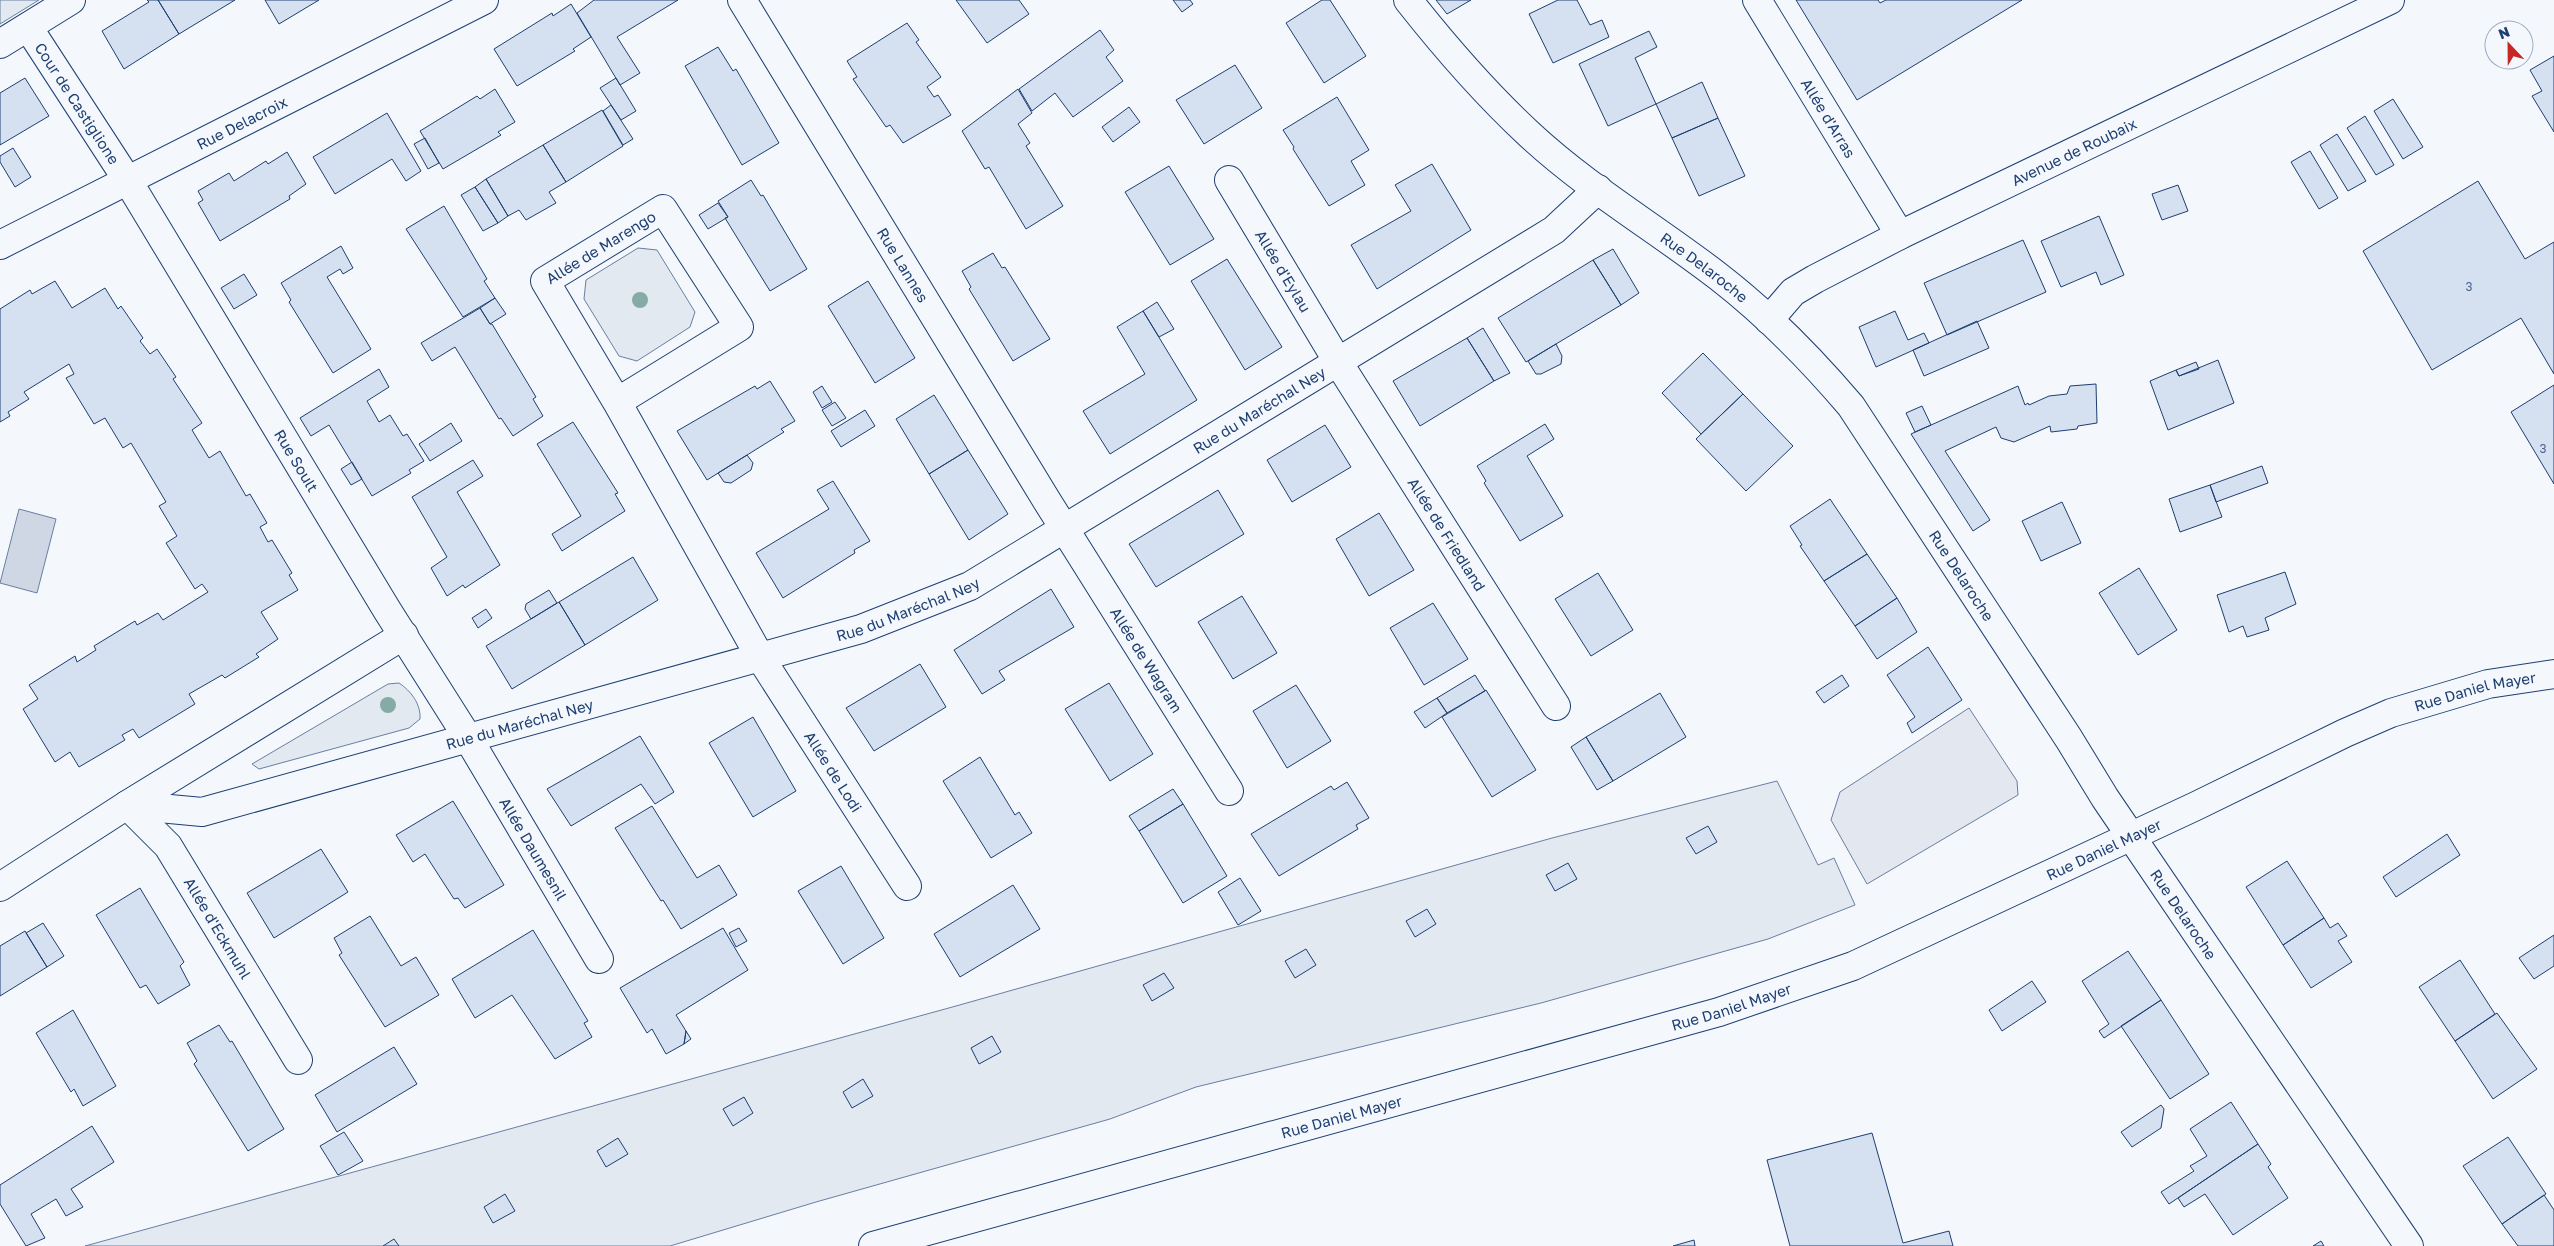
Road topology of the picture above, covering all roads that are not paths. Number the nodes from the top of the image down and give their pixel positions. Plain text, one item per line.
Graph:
1 (71, 0) edge
2 (484, 0) edge
3 (742, 0) edge
4 (1408, 0) edge
5 (1756, 0) edge
6 (2390, 0) edge
7 (28, 27) junction
8 (0, 44) edge
9 (1229, 180) dead end
10 (128, 181) junction
11 (1598, 189) junction
12 (1900, 235) junction
13 (0, 246) edge
14 (1769, 320) junction
15 (1338, 362) junction
16 (617, 402) junction
17 (1065, 529) junction
18 (404, 635) junction
19 (760, 657) junction
20 (2554, 674) edge
21 (1556, 706) dead end
22 (468, 738) junction
23 (1229, 791) dead end
24 (127, 805) junction
25 (2132, 835) junction
26 (907, 886) dead end
27 (0, 887) edge
28 (599, 959) dead end
29 (298, 1060) dead end
30 (873, 1246) edge
31 (2409, 1246) edge

1 - 7 street, Cour de Castiglione
2 - 10 street, Rue Delacroix
3 - 17 street, Rue Lannes
4 - 11 street, Rue Delaroche
5 - 12 street, Allée d'Arras
6 - 12 street, Avenue de Roubaix
7 - 8 street, Cour de Castiglione
7 - 10 street, Cour de Castiglione
9 - 15 street, Allée d'Eylau
10 - 13 street, Rue Delacroix
10 - 18 street, Rue Soult
11 - 14 street, Rue Delaroche
11 - 15 street, Rue du Maréchal Ney
12 - 14 street, Avenue de Roubaix
14 - 25 street, Rue Delaroche
15 - 17 street, Rue du Maréchal Ney
15 - 21 street, Allée de Friedland
16 - 16 street, Allée de Marengo
16 - 19 street, Allée de Marengo
17 - 19 street, Rue du Maréchal Ney
17 - 23 street, Allée de Wagram
18 - 22 street, Rue Soult
18 - 24 street
19 - 22 street, Rue du Maréchal Ney
19 - 26 street, Allée de Lodi
20 - 25 street, Rue Daniel Mayer
22 - 24 street, Rue du Maréchal Ney
22 - 28 street, Allée Daumesnil
24 - 27 street
24 - 29 street, Allée d'Eckmuhl
25 - 30 street, Rue Daniel Mayer
25 - 31 street, Rue Delaroche

